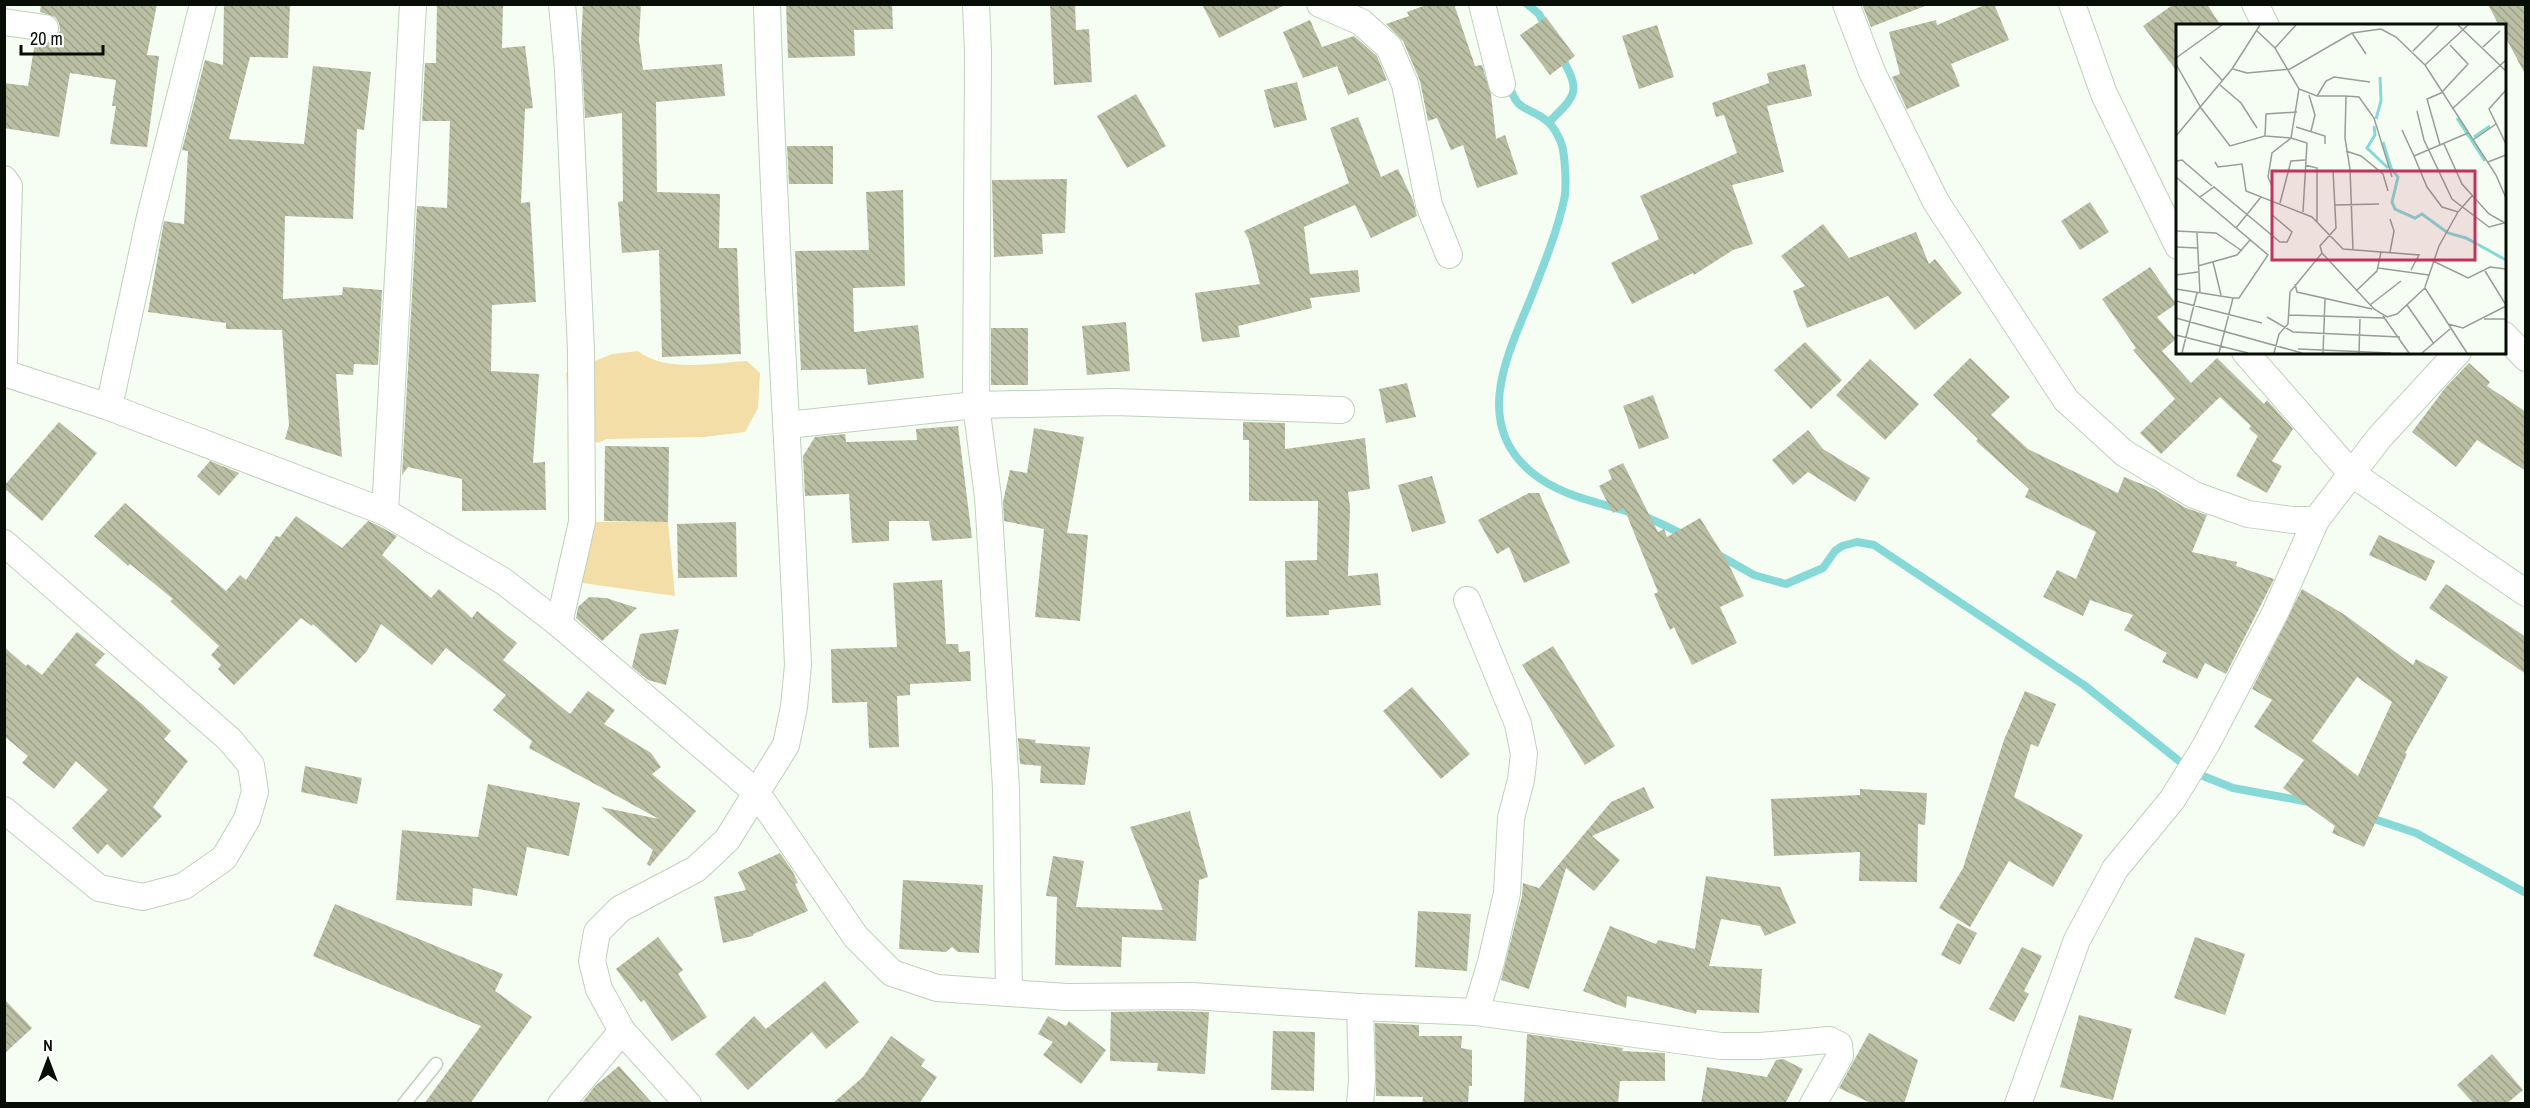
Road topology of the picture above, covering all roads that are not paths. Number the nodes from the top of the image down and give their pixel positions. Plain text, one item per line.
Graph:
1 (203, 4) edge
2 (413, 4) edge
3 (562, 4) edge
4 (768, 4) edge
5 (976, 4) edge
6 (1320, 4) edge
7 (1482, 4) edge
8 (1846, 4) edge
9 (2072, 4) edge
10 (2255, 4) edge
11 (4, 21) edge
12 (2265, 24) edge
13 (45, 28) dead end
14 (1502, 84) dead end
15 (4, 178) edge
16 (2176, 242) edge
17 (1449, 255) dead end
18 (2506, 336) edge
19 (2247, 354) edge
20 (2456, 354) edge
21 (2526, 358) edge
22 (4, 360) edge
23 (4, 373) edge
24 (976, 405) junction
25 (109, 407) junction
26 (1341, 410) dead end
27 (787, 425) junction
28 (2351, 473) junction
29 (385, 512) junction
30 (2316, 520) junction
31 (4, 543) edge
32 (2526, 593) edge
33 (1467, 600) dead end
34 (559, 624) junction
35 (756, 792) junction
36 (4, 810) edge
37 (1009, 993) junction
38 (1360, 1007) junction
39 (1476, 1012) junction
40 (622, 1030) junction
41 (436, 1064) dead end
42 (404, 1104) edge
43 (561, 1104) edge
44 (688, 1104) edge
45 (1360, 1104) edge
46 (1813, 1104) edge
47 (2018, 1104) edge

1 - 25 street
2 - 29 street
3 - 34 street
4 - 27 street
5 - 24 street
6 - 17 street
7 - 14 street
8 - 30 street
9 - 16 street
10 - 12 street
11 - 13 street
15 - 22 street
18 - 21 street
19 - 28 street
20 - 28 street
23 - 25 street
24 - 26 street
24 - 27 street
24 - 37 street
25 - 29 street
27 - 35 street
28 - 30 street
28 - 32 street
29 - 34 street
30 - 47 street
31 - 36 street
33 - 39 street
34 - 35 street
35 - 37 street
35 - 40 street
37 - 38 street
38 - 39 street
38 - 45 street
39 - 46 street
40 - 43 street
40 - 44 street
41 - 42 lane

